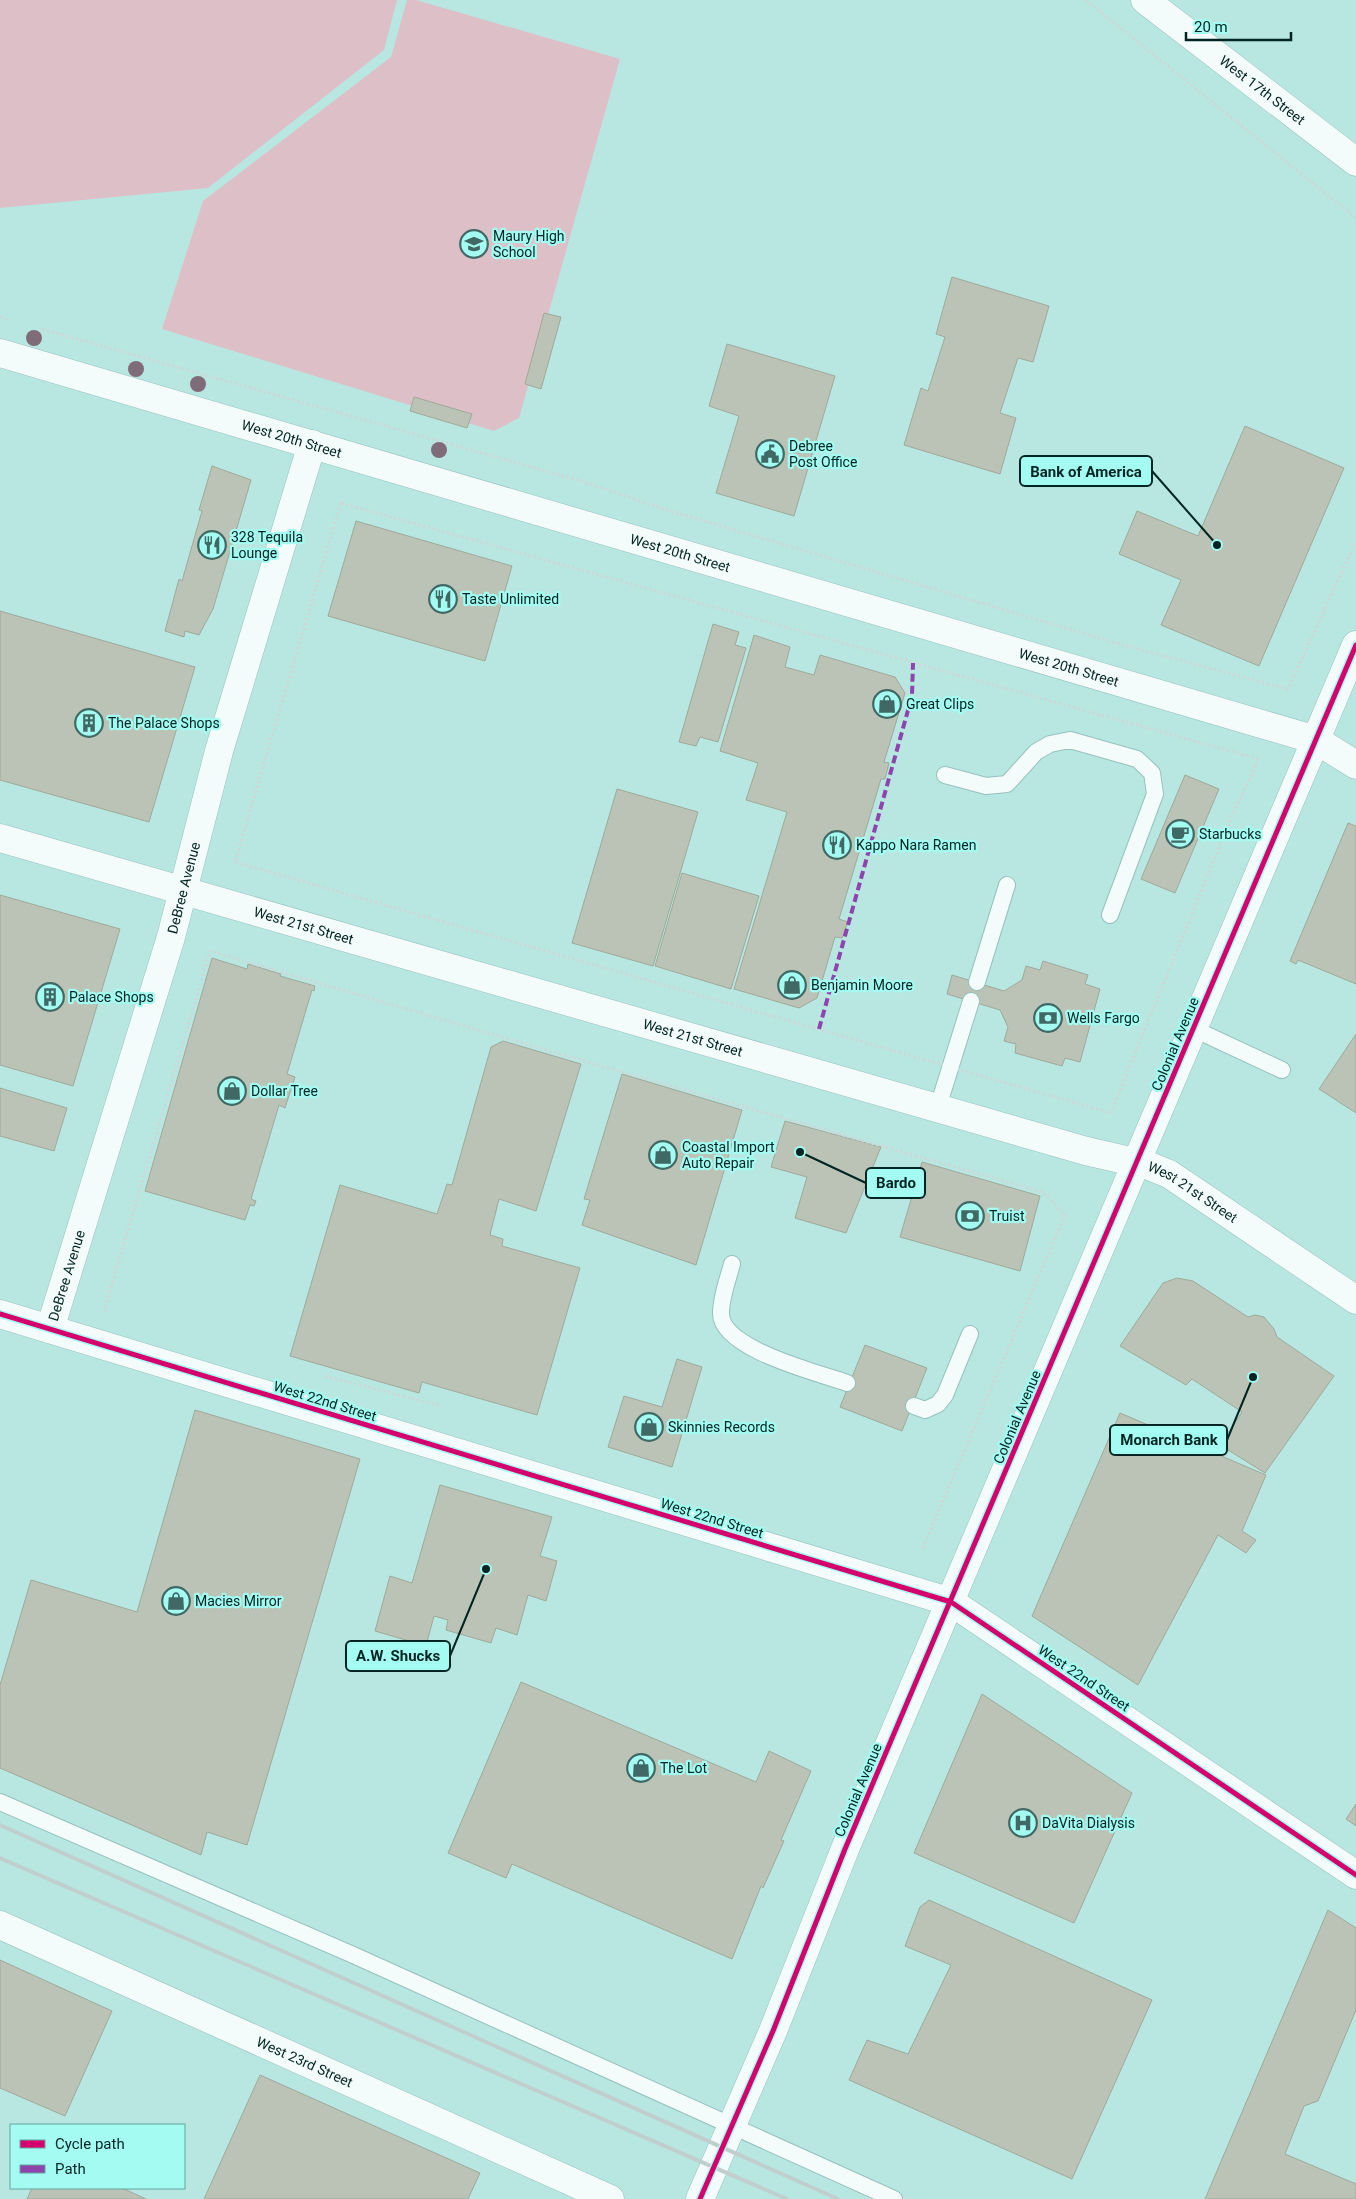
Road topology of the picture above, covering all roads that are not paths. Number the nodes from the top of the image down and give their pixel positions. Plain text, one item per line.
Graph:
1 (1145, 0) edge
2 (1356, 162) edge
3 (0, 353) edge
4 (312, 444) junction
5 (1356, 646) edge
6 (1316, 740) junction
7 (1356, 764) edge
8 (945, 775) dead end
9 (0, 838) edge
10 (1007, 885) dead end
11 (183, 890) junction
12 (1110, 915) dead end
13 (977, 982) dead end
14 (971, 1001) dead end
15 (1194, 1029) junction
16 (1282, 1070) dead end
17 (938, 1107) junction
18 (1136, 1163) junction
19 (732, 1264) dead end
20 (1356, 1300) edge
21 (0, 1314) edge
22 (50, 1329) junction
23 (970, 1334) dead end
24 (847, 1383) dead end
25 (914, 1406) dead end
26 (951, 1602) junction
27 (0, 1802) edge
28 (1356, 1875) edge
29 (0, 1925) edge
30 (732, 2127) junction
31 (610, 2199) edge
32 (700, 2199) edge
33 (894, 2199) edge

1 - 2 street, West 17th Street
3 - 4 street, West 20th Street
4 - 6 street, West 20th Street
4 - 11 street, DeBree Avenue
5 - 6 street, Colonial Avenue
6 - 7 street, West 20th Street
6 - 15 street, Colonial Avenue
8 - 12 lane
9 - 11 street, West 21st Street
10 - 13 lane
11 - 17 street, West 21st Street
11 - 22 street, DeBree Avenue
14 - 17 lane
15 - 16 lane
15 - 18 street, Colonial Avenue
17 - 18 street, West 21st Street
18 - 20 street, West 21st Street
18 - 26 street, Colonial Avenue
19 - 24 lane
21 - 22 street, West 22nd Street
22 - 26 street, West 22nd Street
23 - 25 lane
26 - 28 street, West 22nd Street
26 - 30 street, Colonial Avenue
27 - 30 lane
29 - 31 street, West 23rd Street
30 - 32 street, Colonial Avenue
30 - 33 lane

